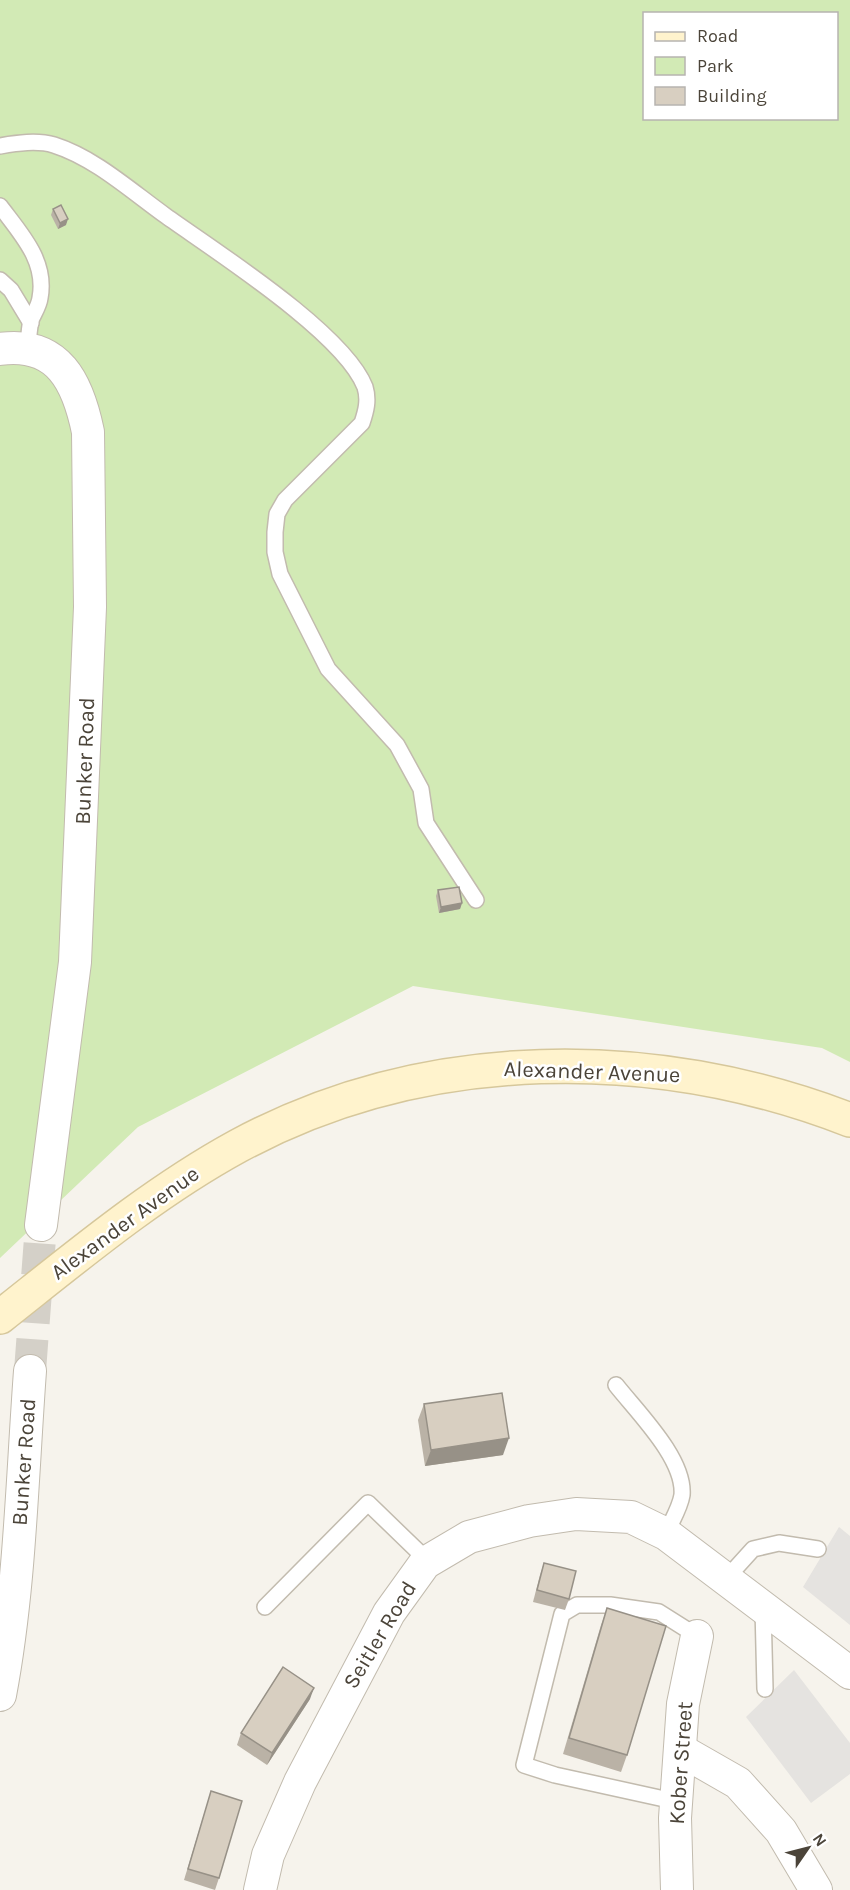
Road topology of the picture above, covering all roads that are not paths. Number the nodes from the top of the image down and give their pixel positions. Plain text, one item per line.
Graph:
1 (0, 146) edge
2 (0, 206) edge
3 (0, 280) edge
4 (19, 340) edge
5 (476, 900) dead end
6 (850, 1120) edge
7 (41, 1226) tunnel mouth
8 (0, 1317) edge
9 (30, 1371) tunnel mouth
10 (616, 1385) dead end
11 (666, 1534) junction
12 (818, 1549) dead end
13 (428, 1561) junction
14 (724, 1581) junction
15 (265, 1607) dead end
16 (763, 1608) junction
17 (697, 1636) joint
18 (850, 1673) edge
19 (765, 1689) dead end
20 (0, 1695) edge
21 (682, 1751) junction
22 (678, 1802) junction
23 (260, 1890) edge
24 (677, 1890) edge
25 (816, 1890) edge

1 - 5 lane
2 - 4 lane
3 - 4 lane
4 - 7 street, Bunker Road
6 - 8 main road, Alexander Avenue
9 - 20 street, Bunker Road
10 - 11 lane
11 - 13 street, Seitler Road
11 - 14 street, Seitler Road
12 - 14 lane
13 - 15 lane
13 - 23 street, Seitler Road
14 - 16 street, Seitler Road
16 - 18 street, Seitler Road
16 - 19 lane
17 - 21 street, Kober Street
17 - 22 lane
21 - 22 street, Kober Street
21 - 25 street
22 - 24 street, Kober Street

